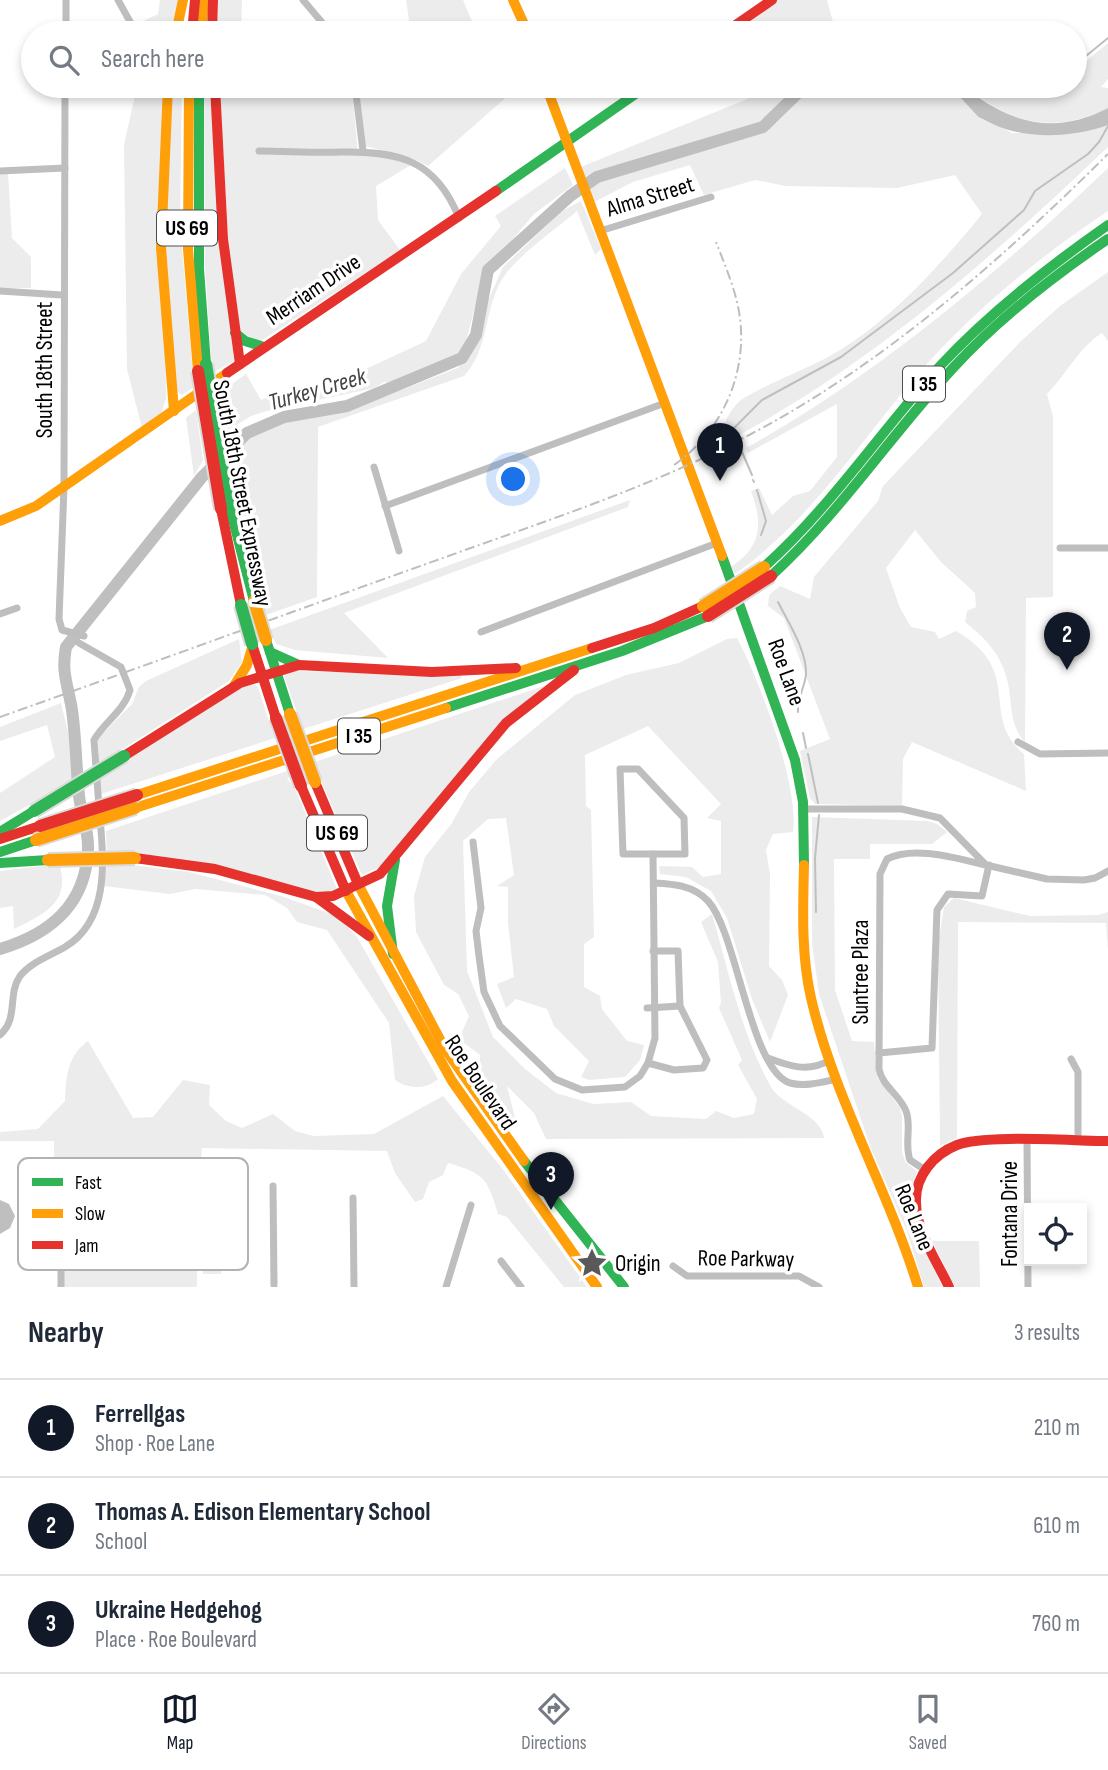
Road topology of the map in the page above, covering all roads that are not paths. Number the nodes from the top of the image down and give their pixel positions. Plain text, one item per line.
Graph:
1 (66, 0) edge
2 (118, 0) edge
3 (183, 0) edge
4 (195, 0) edge
5 (204, 0) edge
6 (213, 0) edge
7 (303, 0) edge
8 (513, 0) edge
9 (772, 0) edge
10 (66, 21) edge
11 (130, 21) edge
12 (179, 21) edge
13 (193, 21) edge
14 (202, 21) edge
15 (212, 21) edge
16 (321, 21) edge
17 (523, 21) edge
18 (741, 21) edge
19 (65, 98) edge
20 (167, 98) edge
21 (189, 98) edge
22 (199, 98) edge
23 (216, 98) edge
24 (357, 98) edge
25 (549, 98) edge
26 (630, 98) edge
27 (565, 143) junction
28 (259, 151) dead end
29 (363, 151) junction
30 (65, 168) junction
31 (0, 171) edge
32 (711, 197) dead end
33 (459, 218) junction
34 (1108, 225) edge
35 (600, 231) junction
36 (1108, 239) edge
37 (0, 291) edge
38 (62, 295) junction
39 (235, 333) junction
40 (264, 347) junction
41 (240, 364) junction
42 (202, 368) junction
43 (665, 403) junction
44 (174, 411) junction
45 (374, 467) dead end
46 (64, 487) junction
47 (386, 506) junction
48 (0, 521) edge
49 (717, 543) junction
50 (1060, 548) dead end
51 (1108, 548) edge
52 (400, 551) dead end
53 (767, 571) junction
54 (248, 603) junction
55 (17, 608) dead end
56 (706, 611) junction
57 (0, 614) edge
58 (481, 632) dead end
59 (84, 636) dead end
60 (79, 643) dead end
61 (252, 645) junction
62 (268, 646) junction
63 (583, 664) junction
64 (299, 665) junction
65 (534, 666) junction
66 (276, 672) junction
67 (261, 678) junction
68 (234, 686) junction
69 (1018, 742) dead end
70 (1108, 753) edge
71 (136, 801) junction
72 (804, 809) junction
73 (0, 832) edge
74 (0, 839) edge
75 (474, 842) dead end
76 (0, 852) edge
77 (653, 854) junction
78 (396, 857) junction
79 (0, 863) edge
80 (987, 865) junction
81 (1108, 871) edge
82 (653, 883) junction
83 (359, 884) junction
84 (346, 891) junction
85 (316, 897) junction
86 (369, 936) junction
87 (653, 951) junction
88 (393, 954) junction
89 (680, 1006) junction
90 (650, 1008) junction
91 (0, 1035) edge
92 (879, 1053) junction
93 (767, 1058) junction
94 (1071, 1059) dead end
95 (830, 1060) junction
96 (648, 1063) junction
97 (814, 1066) junction
98 (837, 1079) junction
99 (820, 1083) junction
100 (1077, 1141) junction
101 (1108, 1141) edge
102 (1027, 1142) junction
103 (925, 1170) junction
104 (273, 1186) dead end
105 (353, 1198) dead end
106 (471, 1205) dead end
107 (500, 1261) dead end
108 (673, 1266) dead end
109 (274, 1285) dead end
110 (354, 1287) edge
111 (446, 1287) edge
112 (521, 1287) edge
113 (597, 1287) edge
114 (624, 1287) edge
115 (819, 1287) edge
116 (918, 1287) edge
117 (949, 1287) edge
118 (1028, 1287) edge

1 - 10 street
2 - 11 street
3 - 12 main road
4 - 13 main road
5 - 14 main road
6 - 15 main road
7 - 16 street
8 - 17 main road
9 - 18 main road
19 - 30 street, South 18th Street
20 - 44 main road
21 - 42 main road, South 18th Street Expressway / US 69
22 - 42 main road, South 18th Street Expressway / US 69
23 - 39 main road
24 - 29 street
25 - 27 main road, Roe Lane
26 - 27 main road, Merriam Drive
27 - 33 main road, Merriam Drive
27 - 35 main road, Roe Lane
28 - 29 street
29 - 33 street
30 - 31 street
30 - 38 street, South 18th Street
32 - 35 street, Alma Street
33 - 40 main road, Merriam Drive
34 - 53 main road, I 35
35 - 43 main road, Roe Lane
36 - 53 main road, I 35
37 - 38 street
38 - 46 street, South 18th Street
39 - 40 main road
39 - 41 main road
40 - 41 main road, Merriam Drive
41 - 44 main road, Merriam Drive
42 - 54 main road, South 18th Street Expressway / US 69, bridge
43 - 47 street
43 - 49 main road, Roe Lane
44 - 46 main road, Merriam Drive
45 - 47 street
46 - 48 main road, Merriam Drive
46 - 59 street, South 18th Street
47 - 52 street
49 - 58 street
49 - 72 main road, Roe Lane
50 - 51 street
53 - 56 main road, I 35, bridge
54 - 61 main road, South 18th Street Expressway / US 69, bridge
54 - 62 main road, South 18th Street Expressway / US 69, bridge
55 - 57 street
56 - 63 main road, I 35
56 - 65 main road, I 35
60 - 91 street
61 - 67 main road, South 18th Street Expressway
61 - 68 main road
62 - 64 main road
62 - 66 main road, South 18th Street Expressway / US 69
63 - 71 main road, I 35
63 - 78 main road
64 - 65 main road
64 - 66 main road
65 - 71 main road, I 35
66 - 67 main road
66 - 83 main road, South 18th Street Expressway / US 69, bridge
67 - 68 main road
67 - 84 main road, South 18th Street Expressway, bridge
68 - 73 main road, bridge
69 - 70 street
71 - 74 main road, I 35, bridge
71 - 76 main road, I 35, bridge
72 - 80 street
72 - 95 main road, Roe Lane
75 - 96 street
77 - 77 street
77 - 82 street
78 - 83 main road
78 - 88 main road
79 - 85 main road, US 69, bridge
80 - 81 street
80 - 92 street
80 - 92 street, Suntree Plaza
82 - 87 street
82 - 93 street
83 - 84 main road, US 69
83 - 88 main road, Roe Boulevard
84 - 85 main road, US 69
84 - 86 main road, Roe Boulevard
85 - 86 main road
86 - 113 main road, Roe Boulevard
87 - 89 street
87 - 90 street
88 - 114 main road, Roe Boulevard
89 - 90 street
89 - 96 street
90 - 96 street
92 - 103 street, Suntree Plaza
93 - 97 street
93 - 99 street
94 - 100 street
95 - 97 street
95 - 98 main road, Roe Lane
97 - 99 street
98 - 99 street
98 - 116 main road, Roe Lane
100 - 101 main road
100 - 102 main road
102 - 103 main road
102 - 118 street, Fontana Drive
103 - 117 main road
104 - 109 street
105 - 110 street
106 - 111 street
107 - 112 street
108 - 115 street, Roe Parkway

